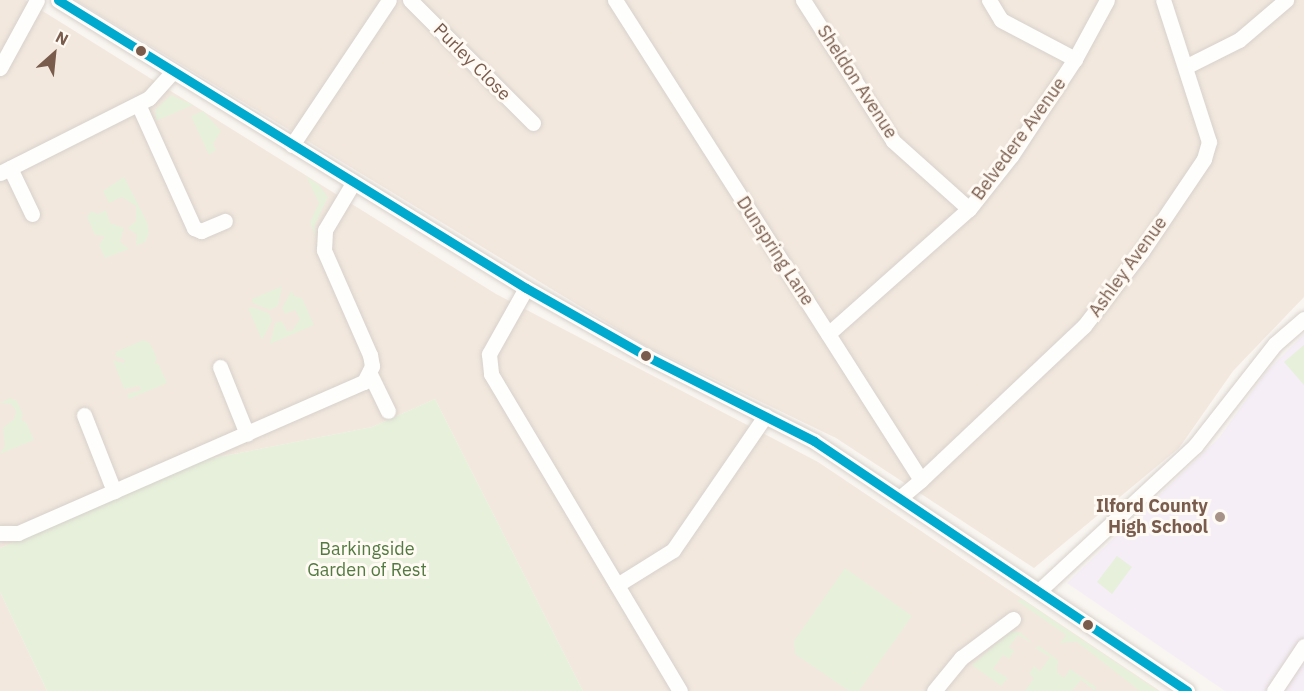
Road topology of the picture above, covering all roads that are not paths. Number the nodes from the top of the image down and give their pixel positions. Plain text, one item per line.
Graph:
1 (37, 0) edge
2 (58, 0) edge
3 (389, 0) edge
4 (410, 0) edge
5 (615, 0) edge
6 (803, 0) edge
7 (989, 0) edge
8 (1107, 0) edge
9 (1163, 0) edge
10 (1286, 0) edge
11 (1076, 59) junction
12 (1187, 66) junction
13 (0, 68) edge
14 (173, 71) junction
15 (138, 104) junction
16 (533, 123) dead end
17 (292, 145) junction
18 (5, 170) edge
19 (353, 183) junction
20 (969, 208) junction
21 (32, 214) dead end
22 (225, 221) dead end
23 (526, 288) junction
24 (1304, 319) edge
25 (828, 333) junction
26 (219, 367) dead end
27 (370, 374) junction
28 (388, 411) dead end
29 (84, 415) dead end
30 (765, 416) junction
31 (247, 434) junction
32 (921, 480) junction
33 (114, 491) junction
34 (902, 497) junction
35 (0, 533) edge
36 (616, 585) junction
37 (1040, 590) junction
38 (1012, 619) dead end
39 (1304, 646) edge
40 (680, 691) edge
41 (934, 691) edge
42 (1187, 691) edge
43 (1274, 691) edge

1 - 13 street
2 - 14 street
3 - 17 street
4 - 16 street, Purley Close
5 - 25 street, Dunspring Lane
6 - 20 street, Sheldon Avenue
7 - 11 street
8 - 11 street, Belvedere Avenue
9 - 12 street, Ashley Avenue
10 - 12 street
11 - 20 street, Belvedere Avenue
12 - 32 street, Ashley Avenue
14 - 15 street
14 - 17 street
15 - 18 street
15 - 22 street
17 - 19 street
18 - 21 street
19 - 23 street
19 - 27 street
20 - 25 street, Belvedere Avenue
23 - 30 street
23 - 36 street
24 - 37 street
25 - 32 street, Dunspring Lane
26 - 31 street
27 - 28 street
27 - 31 street
29 - 33 street
30 - 34 street
30 - 36 street
31 - 33 street
32 - 34 street
33 - 35 street
34 - 37 street
36 - 40 street
37 - 42 street
38 - 41 street
39 - 43 street

